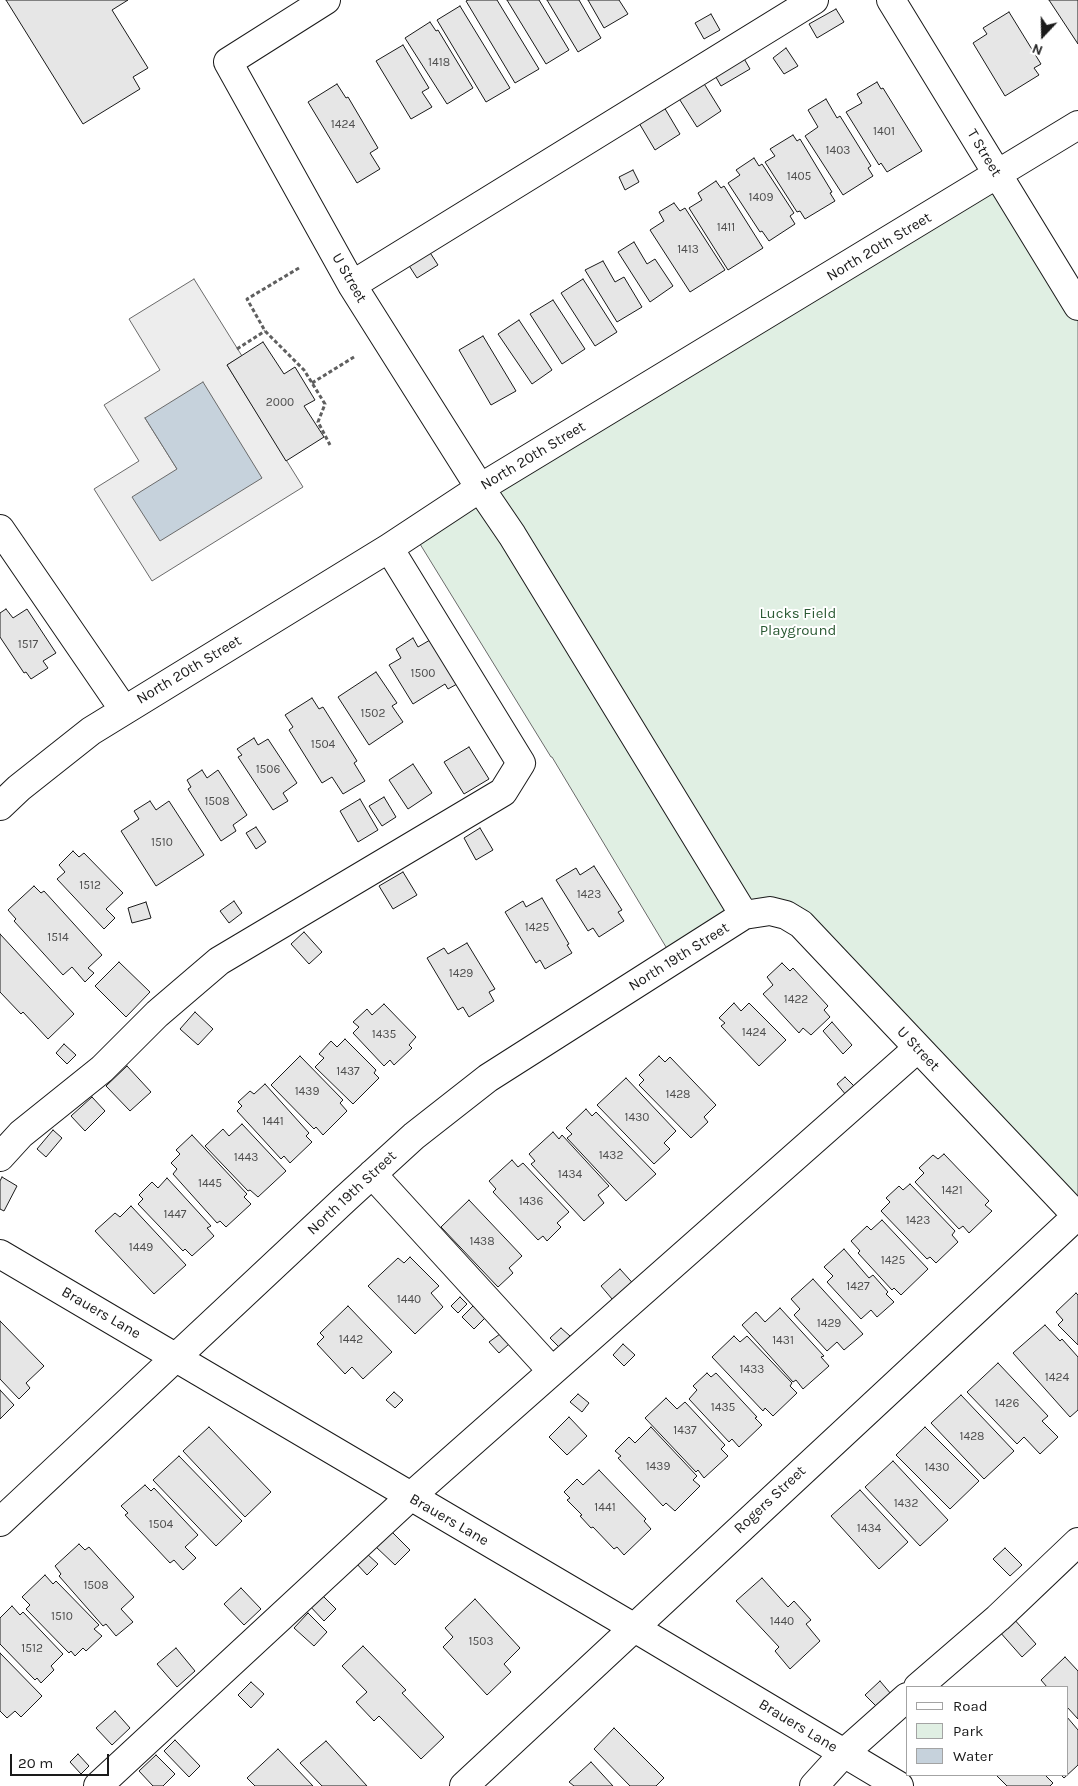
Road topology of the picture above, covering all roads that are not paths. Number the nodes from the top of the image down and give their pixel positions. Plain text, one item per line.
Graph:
1 (326, 0) edge
2 (814, 0) edge
3 (891, 0) edge
4 (1078, 125) edge
5 (997, 175) junction
6 (352, 284) junction
7 (1078, 306) edge
8 (480, 488) junction
9 (0, 529) edge
10 (389, 548) junction
11 (124, 710) junction
12 (0, 806) edge
13 (744, 916) junction
14 (918, 1048) junction
15 (0, 1157) edge
16 (372, 1174) junction
17 (1078, 1216) edge
18 (0, 1254) edge
19 (176, 1357) junction
20 (552, 1372) junction
21 (410, 1497) junction
22 (0, 1522) edge
23 (1078, 1542) edge
24 (633, 1627) junction
25 (919, 1686) edge
26 (906, 1698) edge
27 (844, 1753) junction
28 (98, 1786) edge
29 (464, 1786) edge
30 (814, 1786) edge
31 (899, 1786) edge

1 - 6 street, U Street
2 - 6 street
3 - 5 street, T Street
4 - 5 street, North 20th Street
5 - 7 street, T Street
5 - 8 street, North 20th Street
6 - 8 street, U Street
8 - 10 street, North 20th Street
8 - 13 street, U Street
9 - 11 street
10 - 11 street, North 20th Street
10 - 15 street
11 - 12 street, North 20th Street
13 - 14 street, U Street
13 - 16 street, North 19th Street
14 - 17 street, U Street
14 - 20 street
16 - 19 street, North 19th Street
16 - 20 street
17 - 24 street, Rogers Street
18 - 19 street, Brauers Lane
19 - 21 street, Brauers Lane
19 - 22 street, North 19th Street
20 - 21 street
21 - 24 street, Brauers Lane
21 - 28 street
23 - 25 street
24 - 27 street, Brauers Lane
24 - 29 street, Rogers Street
26 - 27 street
27 - 30 street
27 - 31 street, Brauers Lane

